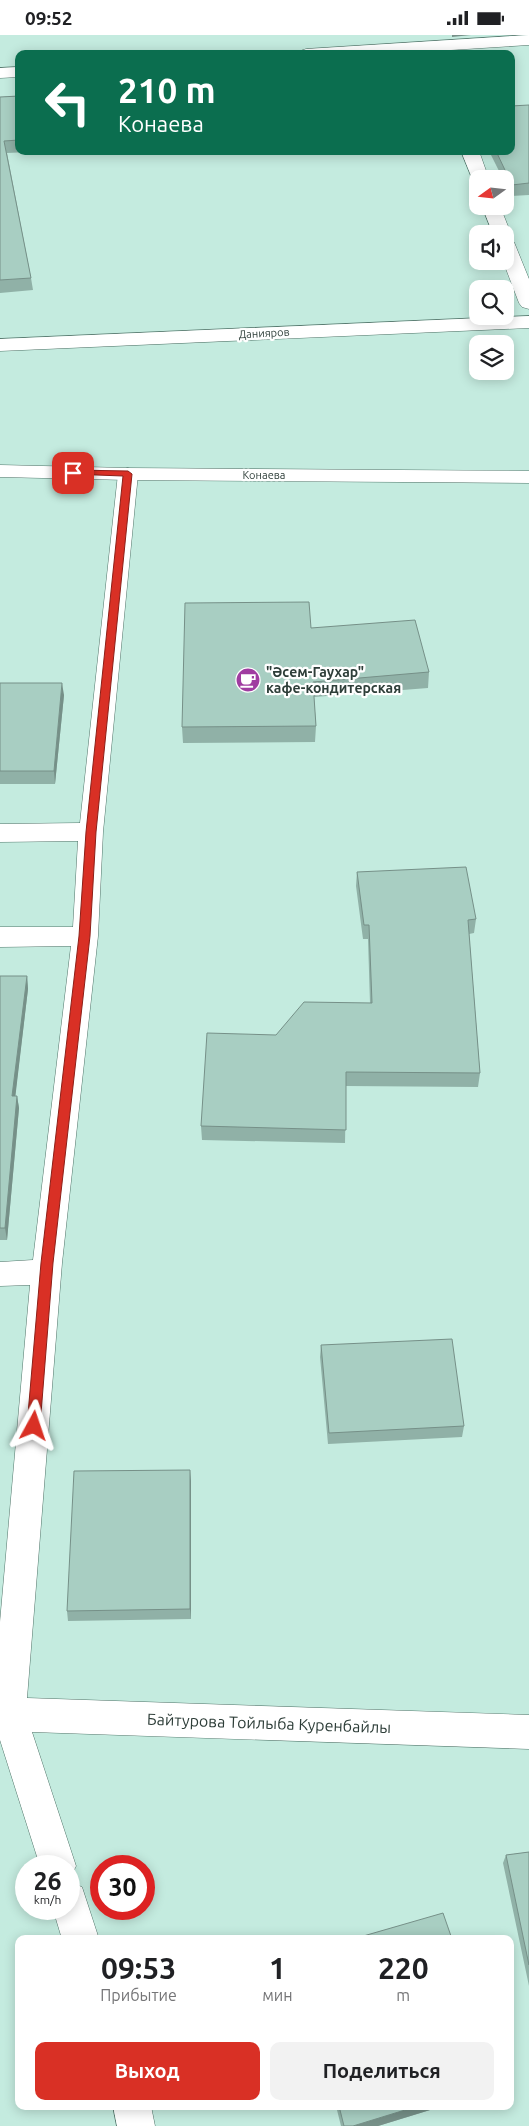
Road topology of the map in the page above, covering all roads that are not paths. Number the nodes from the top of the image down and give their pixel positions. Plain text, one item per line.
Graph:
1 (529, 40) edge
2 (428, 45) edge
3 (360, 50) edge
4 (15, 72) edge
5 (0, 73) edge
6 (471, 155) edge
7 (477, 170) edge
8 (514, 265) edge
9 (529, 303) edge
10 (529, 322) edge
11 (0, 345) edge
12 (0, 471) edge
13 (128, 474) junction
14 (529, 477) edge
15 (91, 832) junction
16 (0, 833) edge
17 (84, 936) junction
18 (0, 937) edge
19 (47, 1272) junction
20 (0, 1274) edge
21 (4, 1714) edge
22 (529, 1732) edge
23 (54, 1855) edge
24 (75, 1920) edge
25 (80, 1935) edge
26 (133, 2110) edge
27 (136, 2126) edge

1 - 2 street
2 - 3 street
4 - 5 street
6 - 7 street
8 - 9 street
10 - 11 street, Данияров
12 - 13 street, Конаева
13 - 14 street, Конаева
13 - 15 street
15 - 16 street
15 - 17 street
17 - 18 street
17 - 19 street
19 - 20 street
19 - 21 street
21 - 22 street, Байтурова Тойлыба Куренбайлы
21 - 23 street
24 - 25 street
26 - 27 street

